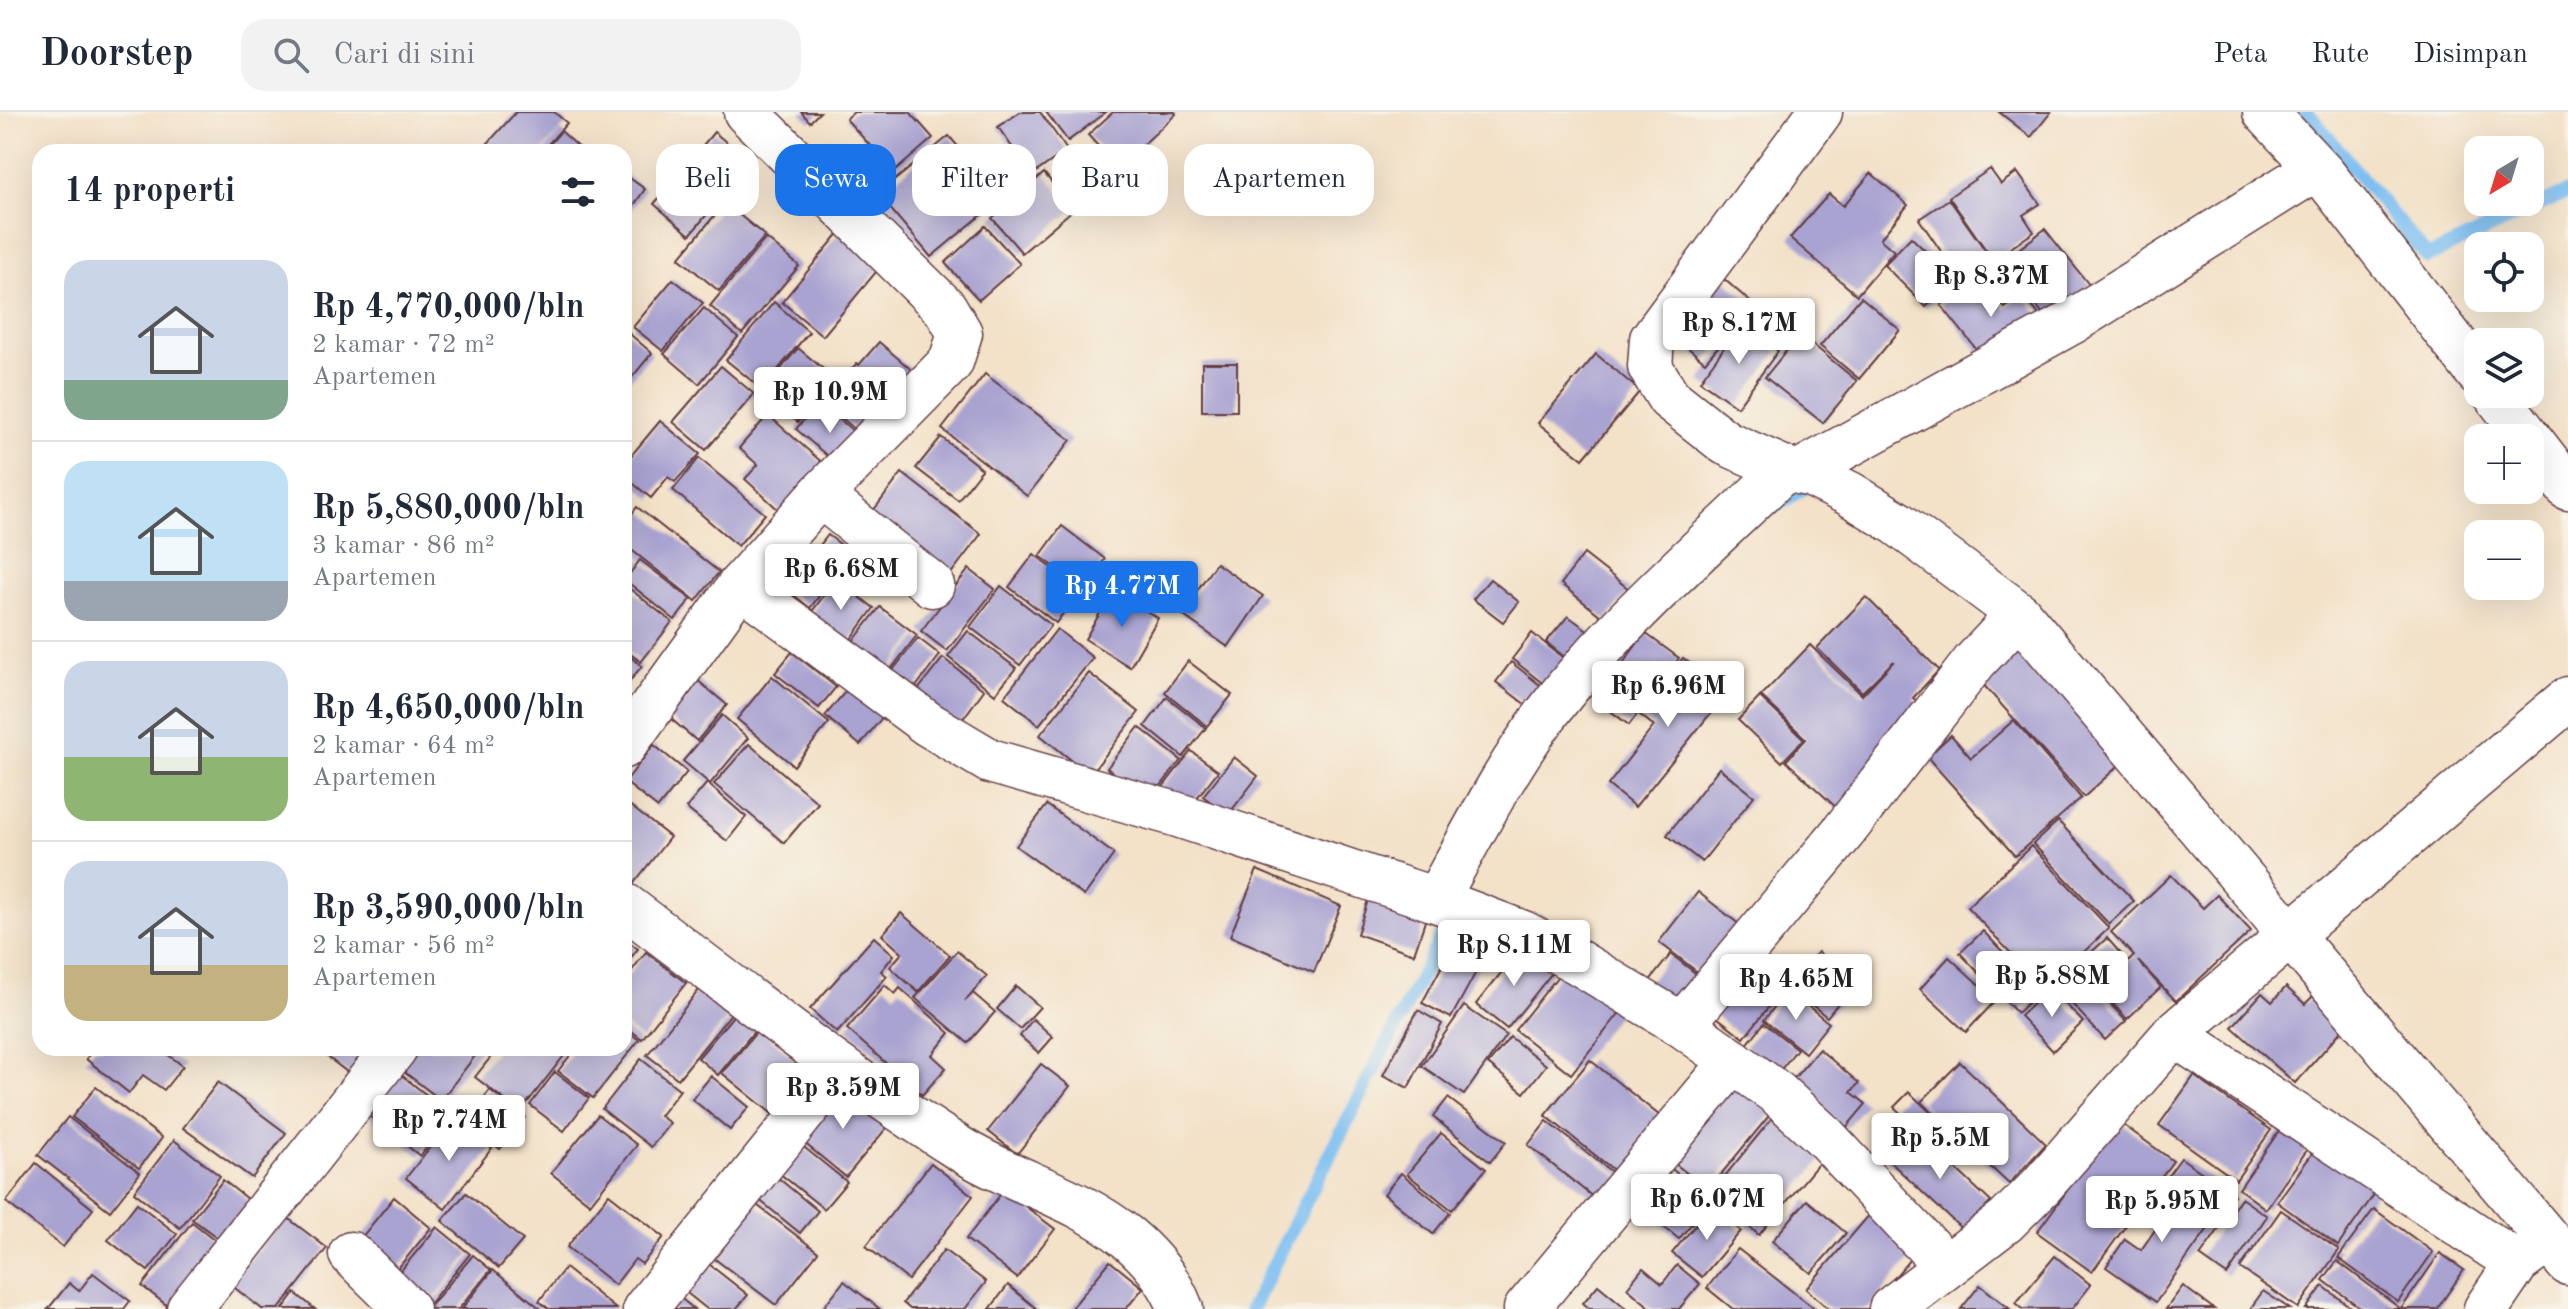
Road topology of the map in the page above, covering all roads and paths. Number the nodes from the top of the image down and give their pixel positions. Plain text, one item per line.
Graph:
1 (746, 112) edge
2 (1820, 112) edge
3 (2265, 112) edge
4 (2317, 168) junction
5 (2464, 355) edge
6 (2506, 408) edge
7 (2518, 424) edge
8 (2544, 457) edge
9 (1800, 472) junction
10 (2568, 488) edge
11 (820, 495) junction
12 (740, 585) junction
13 (932, 585) dead end
14 (2019, 614) junction
15 (2568, 699) edge
16 (632, 735) edge
17 (1436, 900) junction
18 (632, 911) edge
19 (2293, 935) junction
20 (1682, 1025) junction
21 (2174, 1034) junction
22 (389, 1056) edge
23 (1733, 1061) junction
24 (839, 1068) junction
25 (351, 1254) dead end
26 (2545, 1255) edge
27 (1946, 1266) junction
28 (189, 1309) edge
29 (407, 1309) edge
30 (645, 1309) edge
31 (1181, 1309) edge
32 (1526, 1309) edge
33 (1891, 1309) edge
34 (2486, 1309) edge

1 - 11 street
2 - 9 street
3 - 4 street
4 - 5 street
4 - 9 street
6 - 7 street
8 - 10 street
9 - 14 street
9 - 17 street
11 - 12 street
11 - 13 street
12 - 16 street
12 - 17 street
14 - 19 street
14 - 20 street
15 - 19 street
17 - 20 street
18 - 24 street
19 - 21 street
19 - 26 street
20 - 23 street
21 - 26 street
21 - 27 street
22 - 28 street
23 - 27 street
23 - 32 street
24 - 30 street
24 - 31 street
25 - 29 street
26 - 34 street
27 - 33 street

